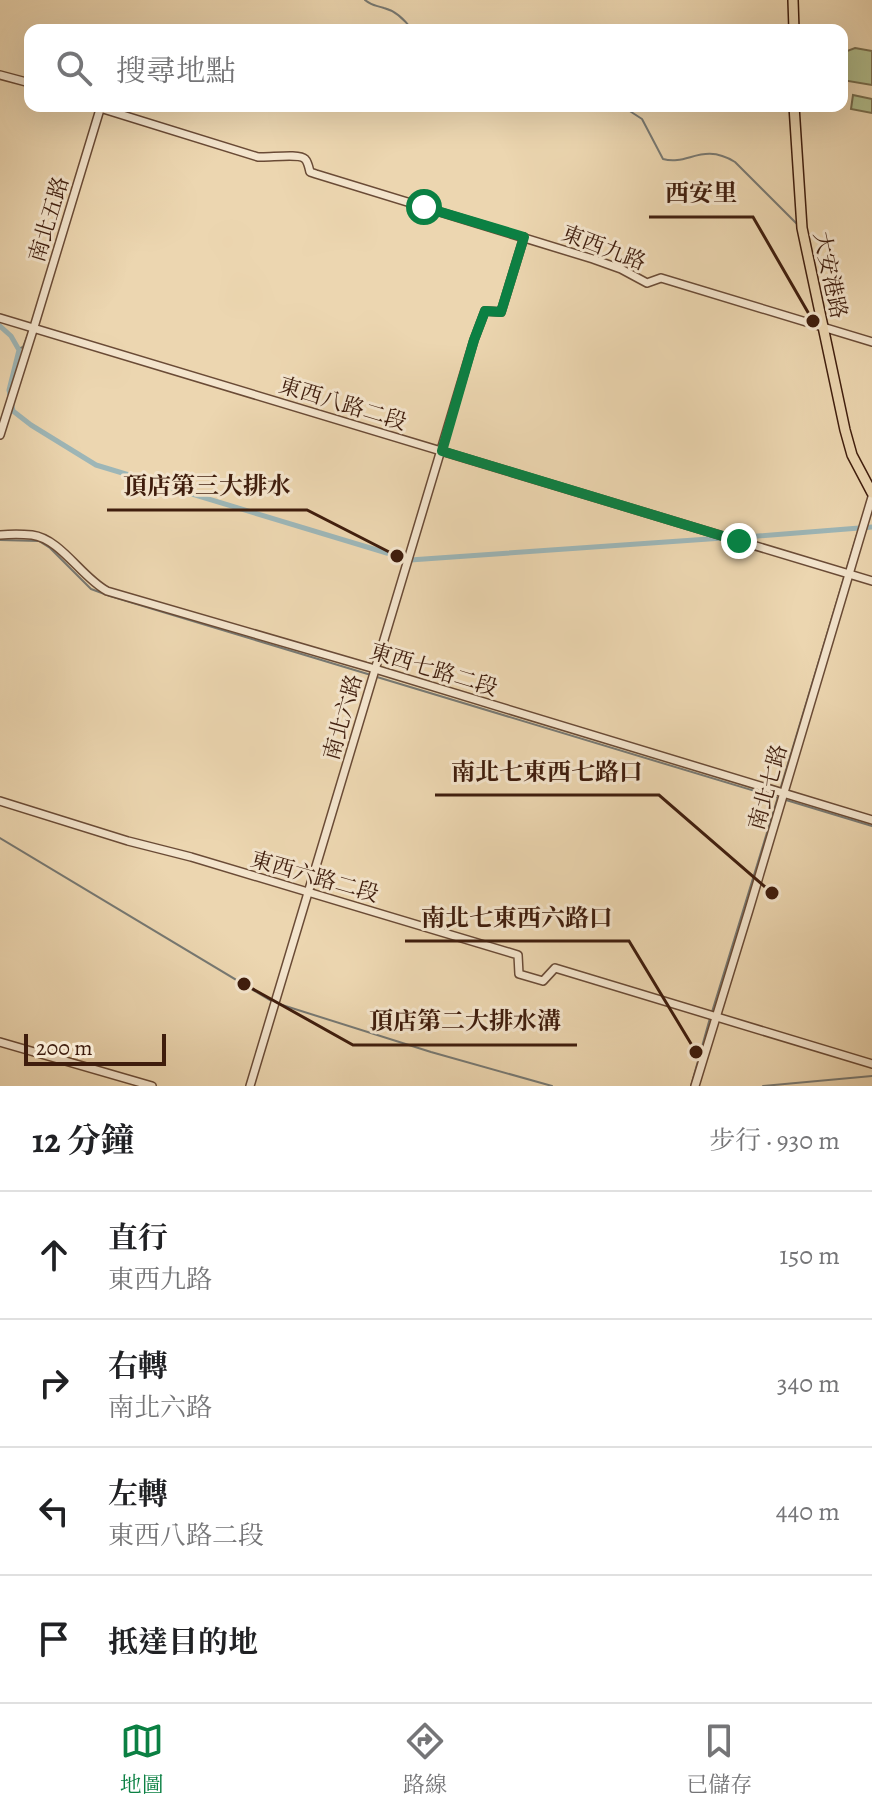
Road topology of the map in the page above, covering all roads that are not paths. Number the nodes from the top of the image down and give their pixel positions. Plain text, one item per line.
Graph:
1 (793, 0) edge
2 (794, 24) edge
3 (0, 75) edge
4 (24, 81) edge
5 (98, 112) edge
6 (116, 112) edge
7 (794, 112) edge
8 (524, 237) junction
9 (0, 318) edge
10 (34, 327) junction
11 (824, 328) junction
12 (872, 342) edge
13 (0, 435) edge
14 (442, 451) junction
15 (872, 495) edge
16 (0, 535) edge
17 (849, 574) junction
18 (872, 581) edge
19 (375, 669) junction
20 (784, 794) junction
21 (0, 801) edge
22 (872, 820) edge
23 (308, 892) junction
24 (715, 1017) junction
25 (0, 1042) edge
26 (872, 1064) edge
27 (695, 1085) edge
28 (152, 1086) edge
29 (250, 1086) edge

1 - 2 main road
3 - 4 street
5 - 10 street, 南北五路
6 - 8 street, 東西九路
7 - 11 main road, 大安港路
8 - 11 street, 東西九路
8 - 14 street, 南北六路
9 - 10 street, 東西八路二段
10 - 13 street, 南北五路
10 - 14 street, 東西八路二段
11 - 12 street, 東西九路
11 - 15 main road, 大安港路
14 - 17 street, 東西八路二段
14 - 19 street, 南北六路
15 - 17 street, 南北七路
16 - 19 street, 東西七路二段
17 - 18 street, 東西八路二段
17 - 20 street, 南北七路
19 - 20 street, 東西七路二段
19 - 23 street, 南北六路
20 - 22 street, 東西七路二段
20 - 24 street, 南北七路
21 - 23 street, 東西六路二段
23 - 24 street, 東西六路二段
23 - 29 street, 南北六路
24 - 26 street, 東西六路二段
24 - 27 street, 南北七路
25 - 28 street

